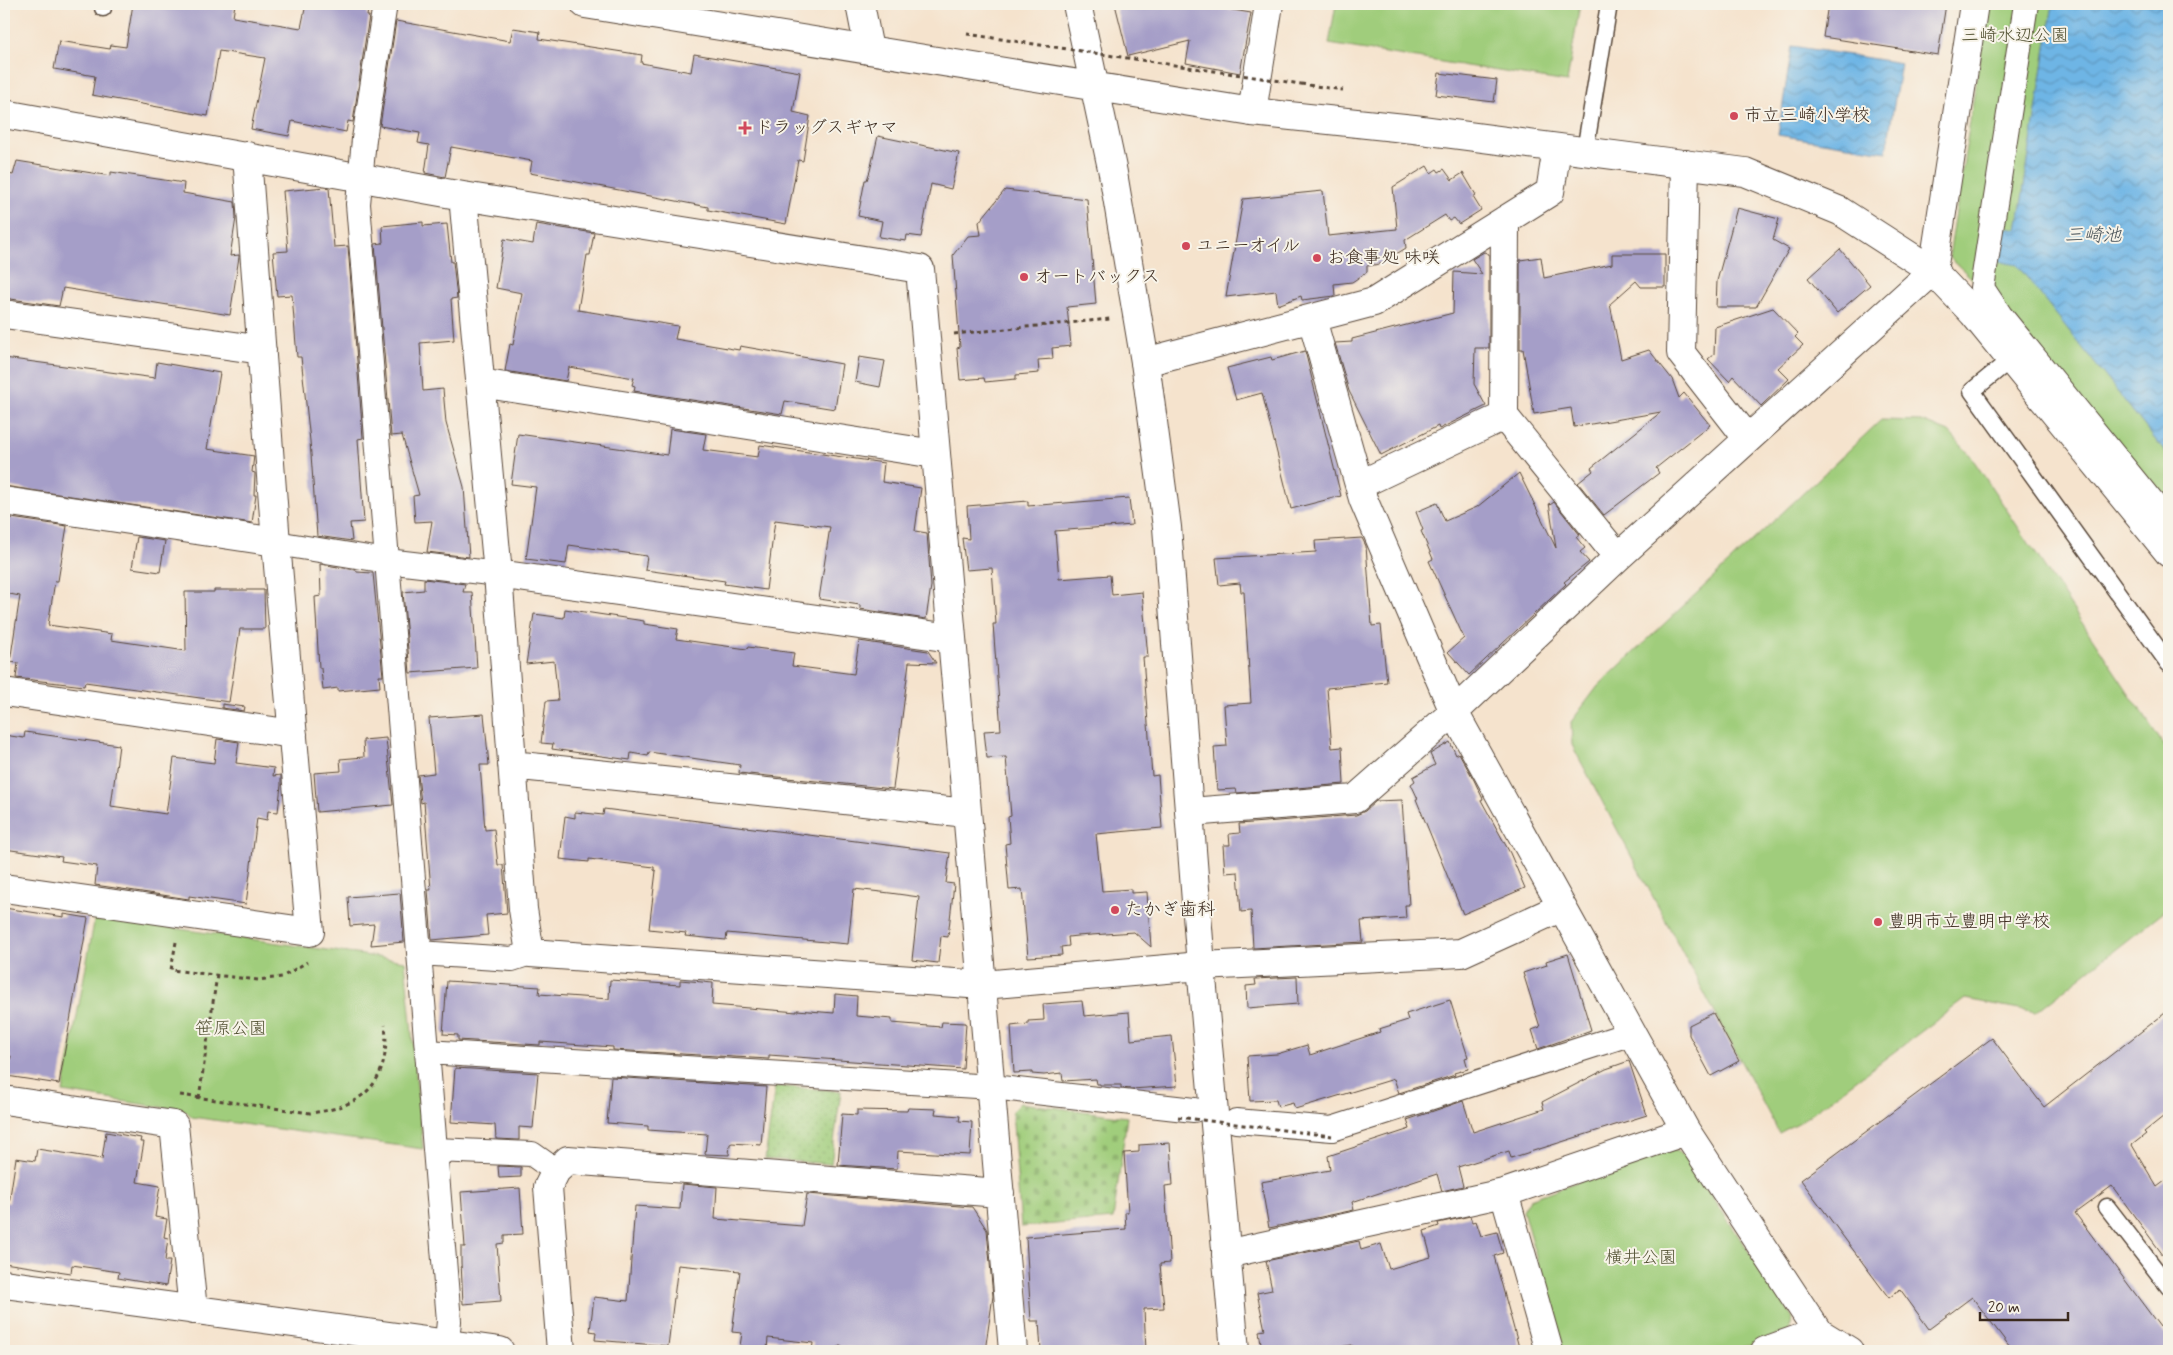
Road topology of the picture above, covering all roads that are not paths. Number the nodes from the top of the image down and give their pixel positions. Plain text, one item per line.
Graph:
1 (385, 4) edge
2 (585, 4) edge
3 (860, 4) edge
4 (1077, 4) edge
5 (1269, 4) edge
6 (1609, 4) edge
7 (1974, 4) edge
8 (2026, 4) edge
9 (869, 50) junction
10 (1096, 88) junction
11 (1252, 112) junction
12 (4, 114) edge
13 (1557, 148) junction
14 (1585, 151) junction
15 (247, 156) junction
16 (1685, 164) junction
17 (361, 177) junction
18 (463, 196) junction
19 (1505, 220) junction
20 (1934, 271) junction
21 (4, 314) edge
22 (1312, 319) junction
23 (262, 350) junction
24 (2011, 359) junction
25 (1145, 362) junction
26 (480, 383) junction
27 (1504, 416) junction
28 (1748, 439) junction
29 (935, 454) junction
30 (1359, 485) junction
31 (4, 501) edge
32 (2169, 522) edge
33 (276, 543) junction
34 (2169, 553) edge
35 (1618, 556) junction
36 (387, 560) junction
37 (498, 574) junction
38 (951, 638) junction
39 (2169, 664) edge
40 (4, 692) edge
41 (1454, 712) junction
42 (293, 734) junction
43 (512, 765) junction
44 (1190, 812) junction
45 (967, 813) junction
46 (4, 888) edge
47 (1562, 907) junction
48 (419, 953) junction
49 (530, 953) junction
50 (1201, 966) junction
51 (983, 985) junction
52 (1632, 1033) junction
53 (427, 1052) junction
54 (992, 1087) junction
55 (4, 1100) edge
56 (1186, 1113) road end
57 (1236, 1121) dead end
58 (1686, 1131) junction
59 (435, 1150) junction
60 (556, 1171) junction
61 (1000, 1193) junction
62 (1504, 1193) junction
63 (2107, 1207) dead end
64 (1226, 1254) junction
65 (4, 1284) edge
66 (2169, 1287) edge
67 (193, 1310) junction
68 (1818, 1332) junction
69 (343, 1341) edge
70 (446, 1348) edge
71 (500, 1351) edge
72 (561, 1351) edge
73 (1013, 1351) edge
74 (1235, 1351) edge
75 (1549, 1351) edge
76 (1764, 1351) edge
77 (1848, 1351) edge

1 - 17 street
2 - 9 street
3 - 9 street
4 - 10 street
5 - 11 street
6 - 14 lane
7 - 20 street
8 - 32 street
9 - 10 street
10 - 11 street
10 - 25 street
11 - 13 street
12 - 15 street
13 - 14 street
13 - 19 street
14 - 16 street
15 - 17 street
15 - 23 street
16 - 20 street
16 - 28 street
17 - 18 street
17 - 36 street
18 - 26 street
18 - 29 street
19 - 22 street
19 - 27 street
20 - 24 street
20 - 28 street
21 - 23 street
22 - 25 street
22 - 30 street
23 - 33 street
24 - 34 street
24 - 39 lane
25 - 44 street
26 - 29 street
26 - 37 street
27 - 30 street
27 - 35 street
28 - 35 street
29 - 38 street
30 - 41 street
31 - 33 street
33 - 36 street
33 - 42 street
35 - 41 street
36 - 37 street
36 - 48 street
37 - 38 street
37 - 43 street
38 - 45 street
40 - 42 street
41 - 44 street
41 - 47 street
42 - 46 street
43 - 45 street
43 - 49 street
44 - 50 street
45 - 51 street
47 - 50 street
47 - 52 street
48 - 49 street
48 - 53 street
49 - 51 street
50 - 51 street
50 - 64 street
51 - 54 street
52 - 57 street
52 - 58 street
53 - 54 street
53 - 59 street
54 - 56 street
54 - 61 street
55 - 67 street
58 - 62 street
58 - 68 street
59 - 60 street
59 - 70 street
60 - 61 street
60 - 72 street
61 - 73 street
62 - 64 street
62 - 75 street
63 - 66 lane
64 - 74 street
65 - 67 street
67 - 69 street
68 - 76 street
68 - 77 street
69 - 70 street
70 - 71 street

